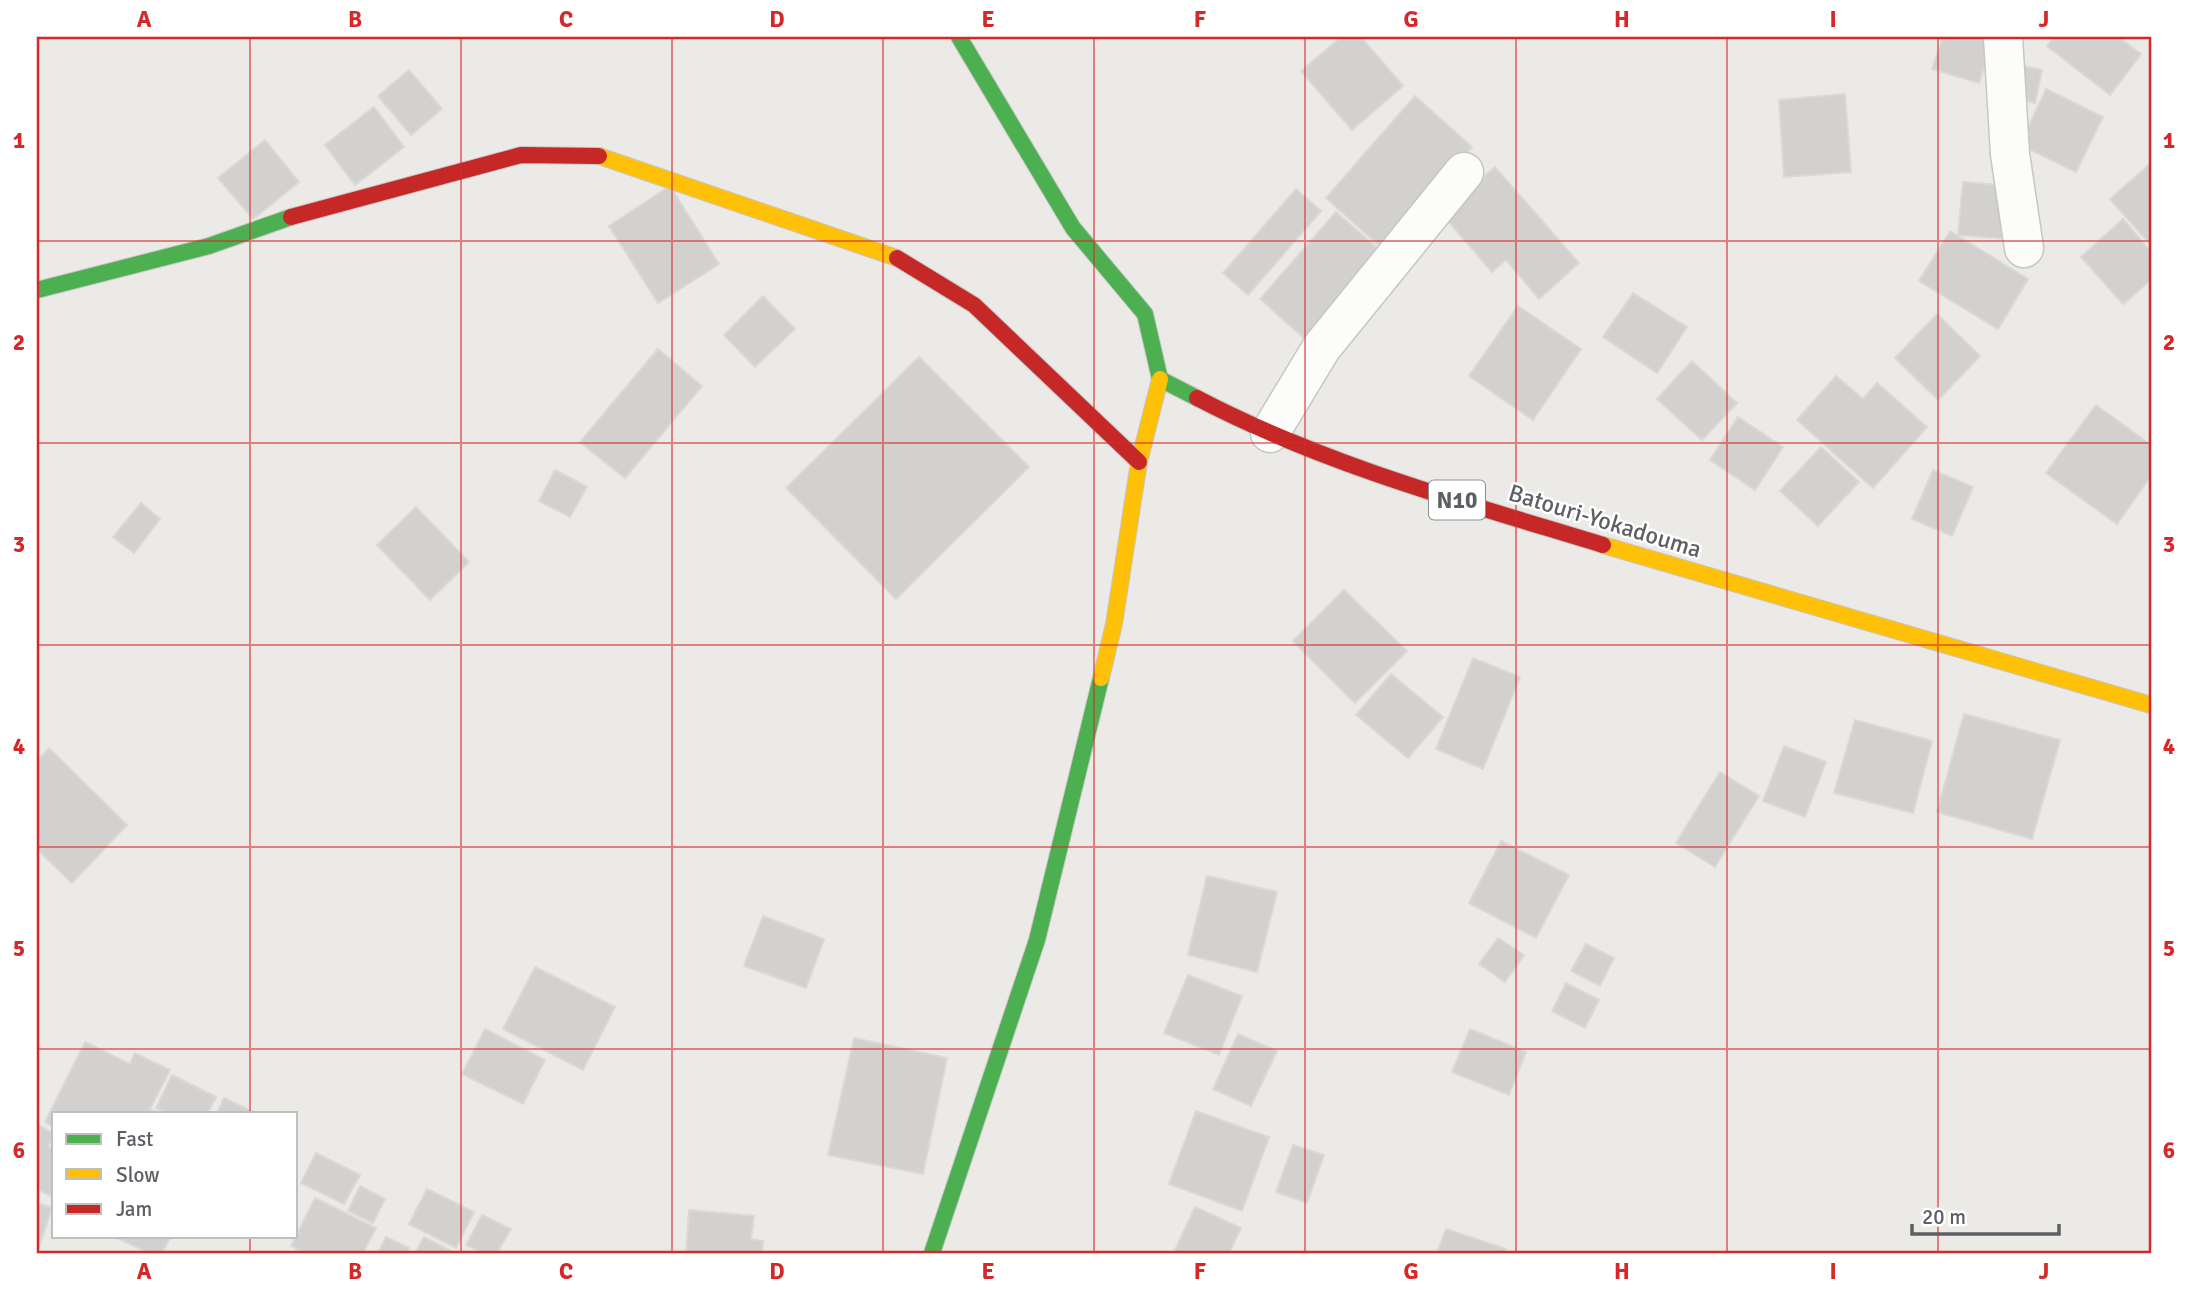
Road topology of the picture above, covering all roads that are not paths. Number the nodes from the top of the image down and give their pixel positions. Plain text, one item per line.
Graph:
1 (959, 37) edge
2 (2003, 37) edge
3 (1464, 172) dead end
4 (2024, 248) dead end
5 (37, 290) edge
6 (1160, 379) junction
7 (1270, 433) junction
8 (1139, 462) junction
9 (2151, 705) edge
10 (932, 1253) edge

1 - 6 main road
2 - 4 street
3 - 7 street
5 - 8 main road
6 - 7 main road, Batouri-Yokadouma / N10
6 - 8 main road
7 - 9 main road, Batouri-Yokadouma / N10
8 - 10 main road

